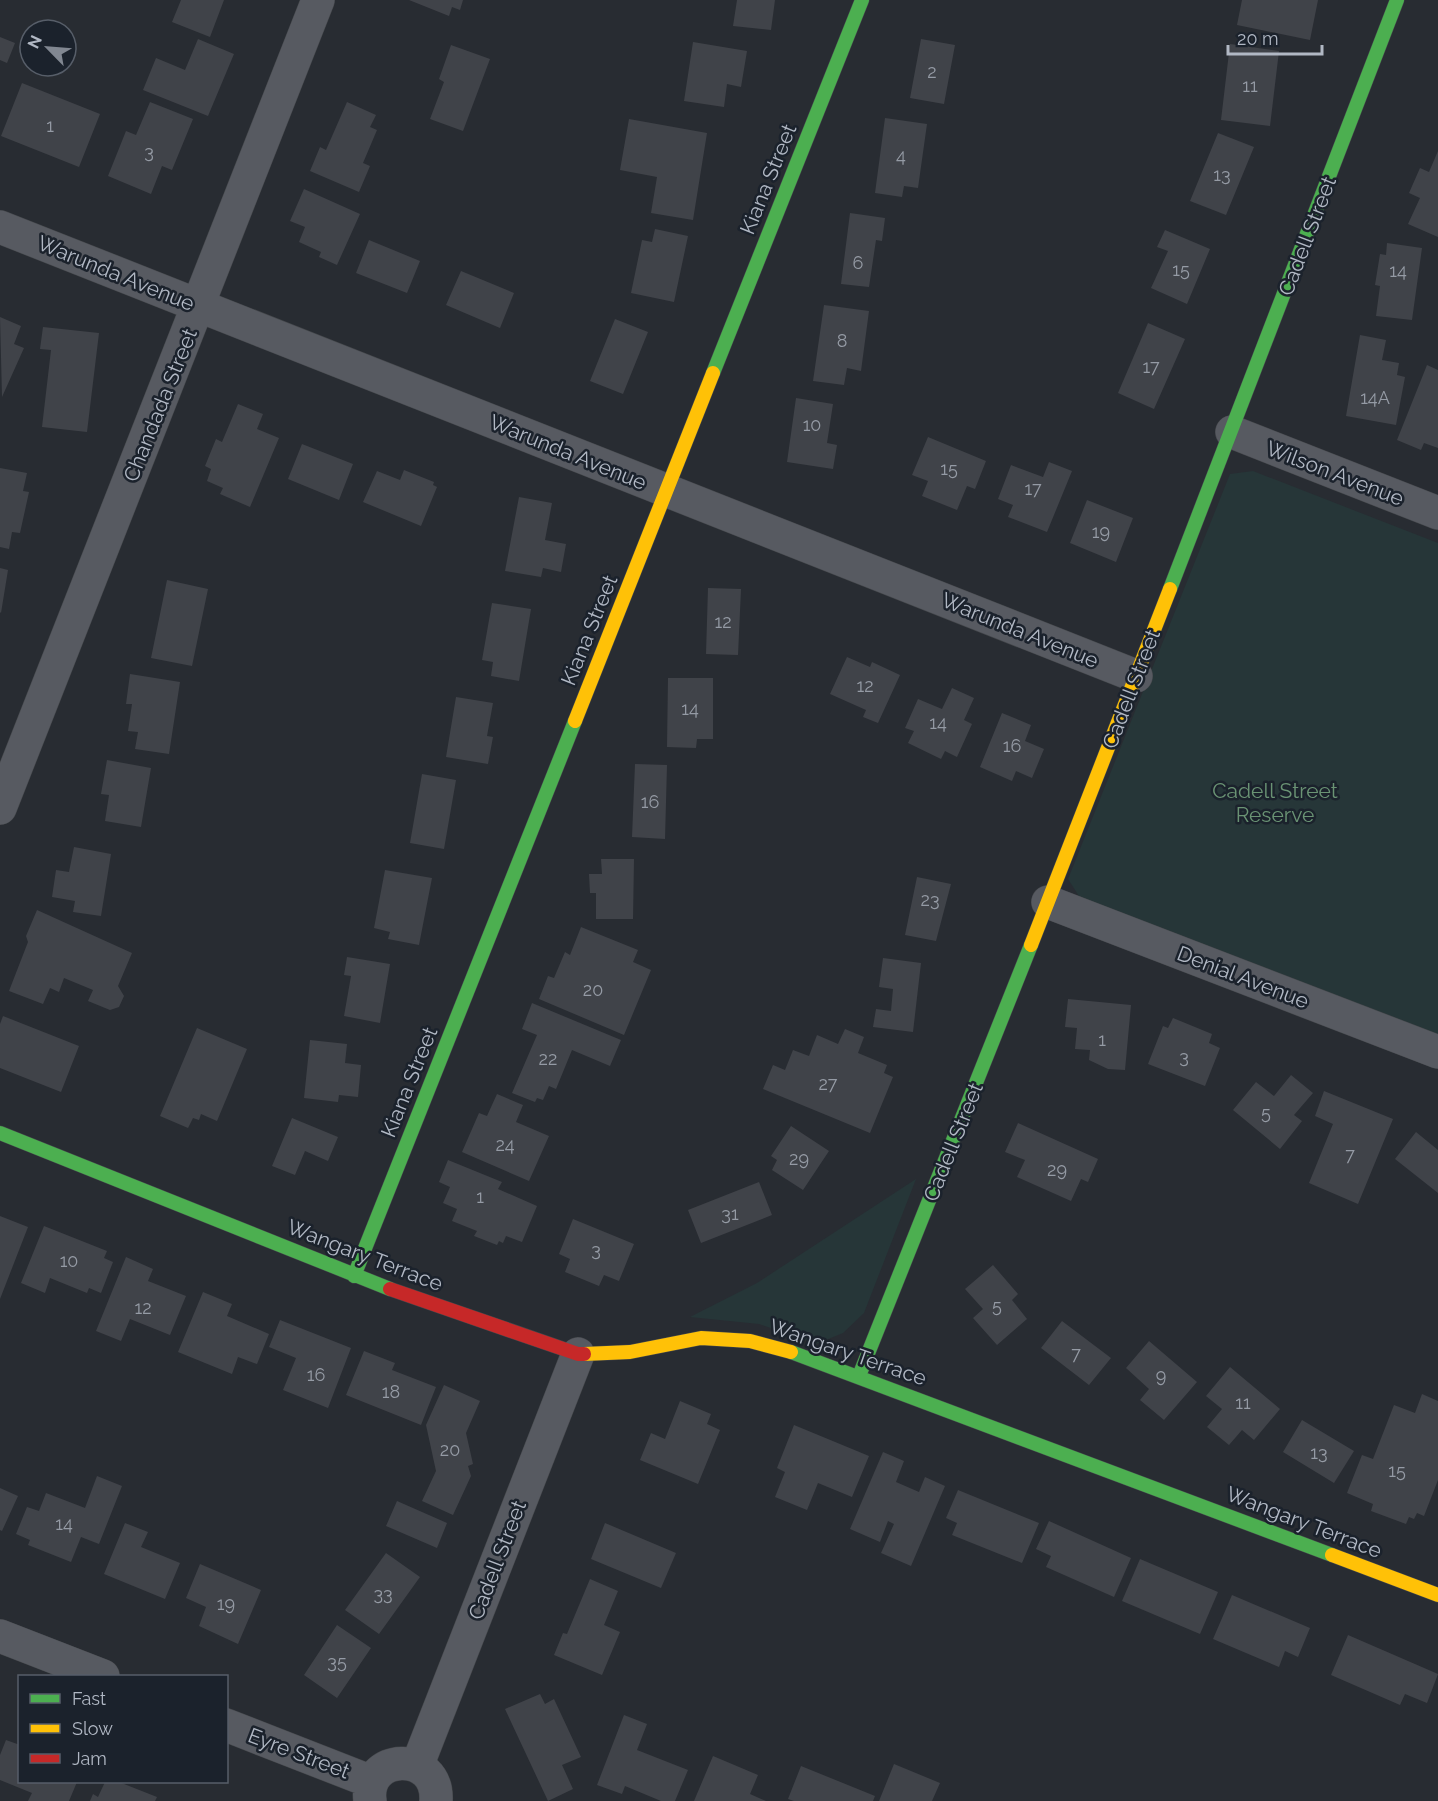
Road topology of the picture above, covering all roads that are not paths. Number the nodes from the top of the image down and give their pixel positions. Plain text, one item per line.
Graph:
1 (318, 0) edge
2 (862, 0) edge
3 (1397, 0) edge
4 (0, 228) edge
5 (199, 306) junction
6 (1232, 432) junction
7 (667, 490) junction
8 (1438, 513) edge
9 (1136, 676) junction
10 (0, 808) edge
11 (1048, 902) junction
12 (1438, 1052) edge
13 (0, 1132) edge
14 (354, 1276) junction
15 (578, 1354) junction
16 (859, 1376) junction
17 (1438, 1595) edge
18 (0, 1636) edge
19 (98, 1675) edge
20 (228, 1726) edge
21 (417, 1766) junction
22 (371, 1792) edge
23 (436, 1801) edge

1 - 5 street, Chandada Street
2 - 7 street, Kiana Street
3 - 6 street, Cadell Street
4 - 5 street, Warunda Avenue
5 - 7 street, Warunda Avenue
5 - 10 street, Chandada Street
6 - 8 street, Wilson Avenue
6 - 9 street, Cadell Street
7 - 9 street, Warunda Avenue
7 - 14 street, Kiana Street
9 - 11 street, Cadell Street
11 - 12 street, Denial Avenue
11 - 16 street, Cadell Street
13 - 14 street, Wangary Terrace
14 - 15 street, Wangary Terrace
15 - 16 street, Wangary Terrace
15 - 21 street, Cadell Street
16 - 17 street, Wangary Terrace
18 - 19 street
20 - 22 street, Eyre Street
21 - 22 street
21 - 23 street

